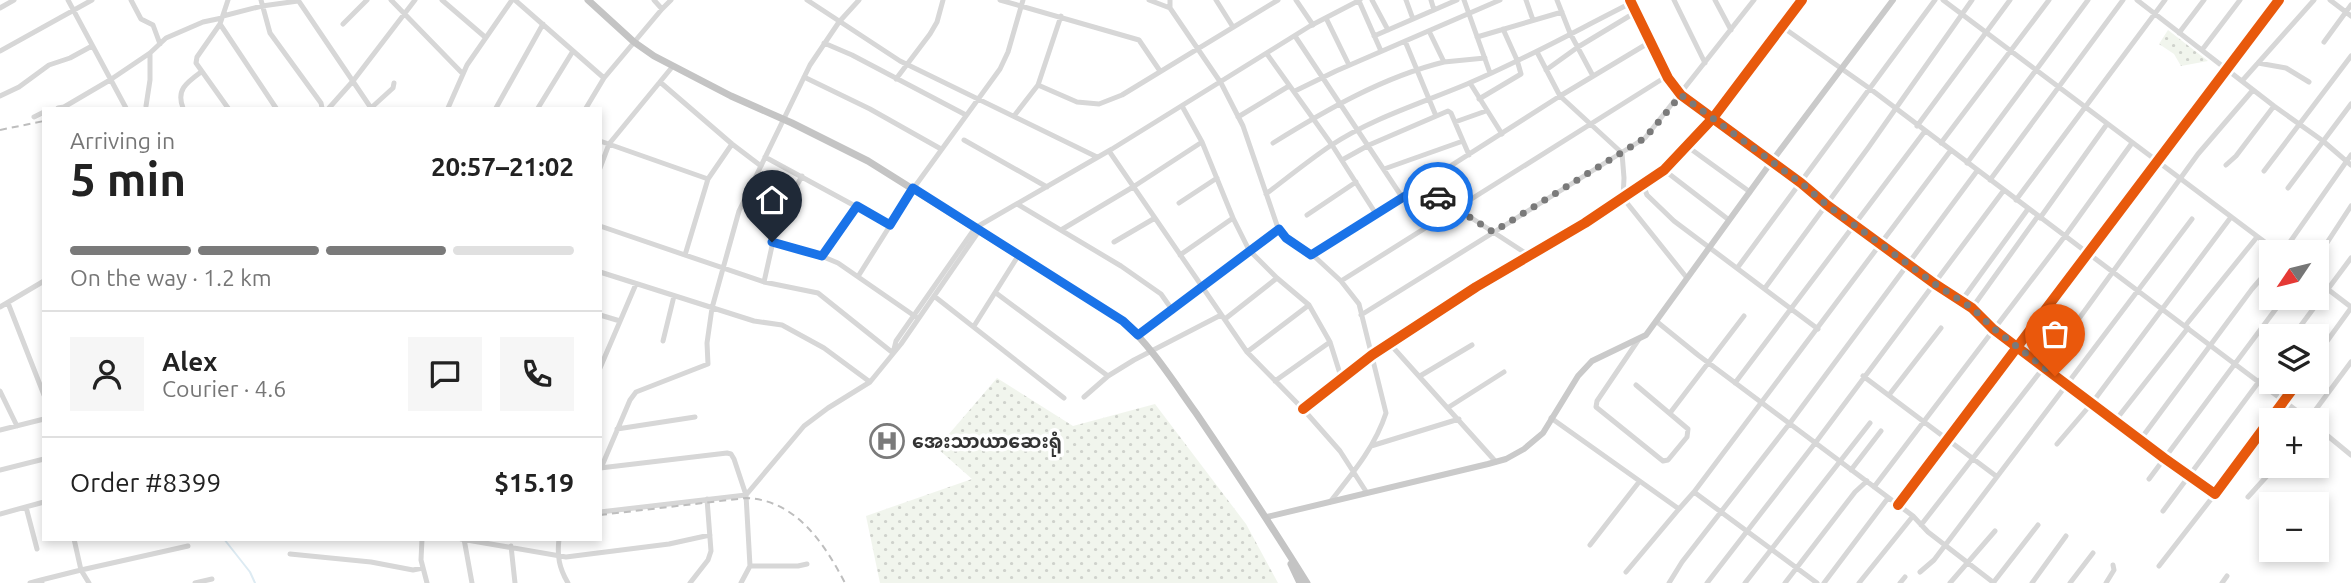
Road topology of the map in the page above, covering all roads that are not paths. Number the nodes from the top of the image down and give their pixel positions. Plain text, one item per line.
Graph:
1 (14, 0) edge
2 (68, 0) edge
3 (92, 0) edge
4 (131, 0) edge
5 (228, 0) edge
6 (298, 0) edge
7 (368, 0) edge
8 (391, 0) edge
9 (415, 0) edge
10 (442, 0) edge
11 (514, 0) edge
12 (588, 0) edge
13 (654, 0) edge
14 (671, 0) edge
15 (807, 0) edge
16 (859, 0) edge
17 (943, 0) edge
18 (1000, 0) edge
19 (1149, 0) edge
20 (1170, 0) edge
21 (1216, 0) edge
22 (1263, 0) edge
23 (1278, 0) edge
24 (1296, 0) edge
25 (1359, 0) edge
26 (1372, 0) edge
27 (1406, 0) edge
28 (1430, 0) edge
29 (1457, 0) edge
30 (1464, 0) edge
31 (1500, 0) edge
32 (1526, 0) edge
33 (1557, 0) edge
34 (1674, 0) edge
35 (1715, 0) edge
36 (1754, 0) edge
37 (1802, 0) edge
38 (1893, 0) edge
39 (1935, 0) edge
40 (1943, 0) edge
41 (1972, 0) edge
42 (2010, 0) edge
43 (2049, 0) edge
44 (2088, 0) edge
45 (2123, 0) edge
46 (2137, 0) edge
47 (2165, 0) edge
48 (2204, 0) edge
49 (2240, 0) edge
50 (2279, 0) edge
51 (2314, 0) edge
52 (2330, 0) edge
53 (1630, 1) edge
54 (262, 3) edge
55 (1022, 3) edge
56 (2351, 5) edge
57 (1266, 7) junction
58 (0, 8) edge
59 (1170, 8) junction
60 (662, 9) junction
61 (1434, 10) junction
62 (73, 11) junction
63 (1562, 12) junction
64 (1636, 12) junction
65 (404, 13) junction
66 (1962, 13) junction
67 (2154, 13) junction
68 (2348, 14) edge
69 (1469, 15) junction
70 (1061, 16) junction
71 (1326, 18) junction
72 (221, 19) junction
73 (1413, 19) junction
74 (1533, 20) junction
75 (839, 22) junction
76 (344, 24) dead end
77 (543, 24) junction
78 (1313, 24) junction
79 (1781, 26) junction
80 (1233, 27) junction
81 (1503, 29) junction
82 (1388, 30) junction
83 (1731, 30) junction
84 (1429, 31) junction
85 (1986, 32) junction
86 (1570, 33) junction
87 (2179, 33) junction
88 (1295, 36) junction
89 (1374, 36) junction
90 (485, 37) junction
91 (1477, 37) junction
92 (1405, 41) junction
93 (1650, 41) junction
94 (634, 42) junction
95 (2324, 42) dead end
96 (824, 43) junction
97 (160, 44) junction
98 (92, 46) junction
99 (1577, 47) junction
100 (1198, 48) junction
101 (2202, 50) junction
102 (0, 51) edge
103 (573, 51) junction
104 (1381, 51) junction
105 (2011, 51) junction
106 (150, 52) junction
107 (1537, 52) junction
108 (1267, 54) junction
109 (2351, 56) edge
110 (1485, 58) junction
111 (1517, 60) junction
112 (1444, 62) junction
113 (1706, 63) junction
114 (2258, 63) junction
115 (906, 64) junction
116 (673, 65) junction
117 (1349, 65) junction
118 (1416, 68) junction
119 (1841, 69) junction
120 (2227, 69) junction
121 (1546, 70) junction
122 (2036, 70) junction
123 (1160, 71) junction
124 (201, 72) junction
125 (1490, 73) junction
126 (463, 74) junction
127 (1593, 76) junction
128 (1667, 76) junction
129 (804, 77) junction
130 (604, 78) junction
131 (896, 79) junction
132 (1323, 79) junction
133 (110, 80) junction
134 (353, 81) junction
135 (2242, 81) junction
136 (660, 82) junction
137 (2309, 82) dead end
138 (394, 83) dead end
139 (1221, 83) junction
140 (1470, 83) junction
141 (1038, 85) junction
142 (1289, 86) junction
143 (2058, 87) junction
144 (1868, 88) junction
145 (2253, 90) junction
146 (1295, 91) junction
147 (1681, 95) junction
148 (0, 96) edge
149 (1560, 96) junction
150 (978, 98) junction
151 (1428, 98) junction
152 (1479, 99) junction
153 (1340, 104) junction
154 (2351, 104) edge
155 (146, 106) dead end
156 (1182, 106) junction
157 (2274, 106) junction
158 (64, 107) edge
159 (124, 107) edge
160 (183, 107) edge
161 (227, 107) edge
162 (275, 107) edge
163 (321, 107) edge
164 (330, 107) edge
165 (370, 107) edge
166 (372, 107) edge
167 (448, 107) edge
168 (497, 107) edge
169 (539, 107) edge
170 (587, 107) edge
171 (2085, 107) junction
172 (1896, 108) junction
173 (1486, 111) junction
174 (42, 113) edge
175 (965, 115) junction
176 (1014, 116) junction
177 (1436, 116) junction
178 (34, 117) dead end
179 (1238, 117) junction
180 (1314, 118) junction
181 (1713, 118) junction
182 (784, 119) junction
183 (1455, 121) junction
184 (2299, 122) junction
185 (2107, 124) junction
186 (1591, 125) junction
187 (1917, 126) junction
188 (1358, 131) junction
189 (1925, 131) junction
190 (1502, 134) junction
191 (964, 140) dead end
192 (1463, 141) junction
193 (2323, 141) junction
194 (602, 142) edge
195 (1202, 142) junction
196 (1273, 143) dead end
197 (1941, 143) junction
198 (2132, 143) junction
199 (609, 144) junction
200 (732, 144) junction
201 (1332, 145) junction
202 (1368, 145) junction
203 (1688, 147) junction
204 (941, 149) junction
205 (1951, 150) junction
206 (1109, 151) junction
207 (1622, 153) junction
208 (1469, 155) junction
209 (2351, 155) edge
210 (765, 157) junction
211 (1097, 157) junction
212 (1342, 160) junction
213 (1772, 161) junction
214 (2156, 161) junction
215 (602, 163) edge
216 (1967, 163) junction
217 (2349, 163) edge
218 (2226, 165) dead end
219 (761, 166) junction
220 (1384, 169) junction
221 (1664, 170) junction
222 (1977, 171) junction
223 (2264, 171) dead end
224 (802, 176) junction
225 (1217, 178) junction
226 (708, 179) junction
227 (1990, 180) junction
228 (2181, 180) junction
229 (1356, 182) junction
230 (1801, 183) junction
231 (1643, 184) junction
232 (1421, 186) junction
233 (1046, 187) junction
234 (1133, 187) junction
235 (913, 188) junction
236 (2288, 188) dead end
237 (2004, 190) junction
238 (1749, 192) junction
239 (1266, 194) junction
240 (1402, 197) junction
241 (1623, 198) junction
242 (2016, 200) junction
243 (1179, 203) dead end
244 (1017, 204) junction
245 (1827, 205) junction
246 (857, 206) junction
247 (2351, 206) edge
248 (1457, 209) junction
249 (2028, 209) junction
250 (1376, 214) junction
251 (1307, 215) dead end
252 (2039, 217) junction
253 (2231, 217) junction
254 (1155, 218) junction
255 (1233, 218) junction
256 (2192, 219) dead end
257 (1730, 220) junction
258 (890, 225) junction
259 (1855, 225) junction
260 (602, 227) edge
261 (977, 229) junction
262 (1279, 229) junction
263 (1061, 230) junction
264 (1493, 232) junction
265 (2065, 236) junction
266 (2257, 237) junction
267 (2262, 240) edge
268 (2290, 240) edge
269 (2329, 240) edge
270 (772, 242) junction
271 (1114, 242) dead end
272 (1882, 245) junction
273 (1710, 247) junction
274 (1249, 250) junction
275 (2087, 253) junction
276 (685, 255) junction
277 (1180, 255) junction
278 (1311, 255) junction
279 (822, 256) junction
280 (1018, 256) junction
281 (1530, 256) junction
282 (2351, 258) edge
283 (1909, 265) junction
284 (1738, 267) junction
285 (722, 268) junction
286 (2113, 272) junction
287 (602, 273) edge
288 (859, 275) junction
289 (1278, 278) junction
290 (1687, 278) junction
291 (1341, 281) junction
292 (42, 282) edge
293 (764, 282) junction
294 (2259, 283) edge
295 (636, 284) junction
296 (1935, 284) junction
297 (1203, 288) junction
298 (1765, 288) junction
299 (2329, 289) edge
300 (2137, 291) junction
301 (2329, 291) edge
302 (996, 293) junction
303 (674, 296) junction
304 (934, 296) junction
305 (1962, 300) junction
306 (8, 303) junction
307 (1309, 305) junction
308 (0, 307) edge
309 (2351, 307) edge
310 (712, 308) junction
311 (1972, 308) junction
312 (2162, 309) junction
313 (1173, 310) junction
314 (1792, 310) junction
315 (2275, 310) edge
316 (2313, 310) edge
317 (1361, 315) junction
318 (602, 316) edge
319 (1744, 316) dead end
320 (916, 317) junction
321 (1223, 317) junction
322 (620, 321) junction
323 (1656, 321) junction
324 (2302, 324) edge
325 (974, 326) junction
326 (2186, 327) junction
327 (1941, 328) dead end
328 (1993, 328) junction
329 (1818, 329) junction
330 (1138, 335) junction
331 (2329, 338) edge
332 (1639, 339) junction
333 (663, 341) dead end
334 (1330, 342) junction
335 (1390, 344) junction
336 (1472, 345) dead end
337 (2210, 346) junction
338 (2018, 347) junction
339 (1152, 352) junction
340 (1247, 352) junction
341 (893, 353) junction
342 (1372, 355) junction
343 (2351, 362) edge
344 (602, 363) edge
345 (1709, 363) junction
346 (2234, 363) junction
347 (2044, 367) junction
348 (1504, 372) dead end
349 (1108, 376) junction
350 (1420, 376) junction
351 (1863, 376) junction
352 (1342, 380) junction
353 (1275, 381) junction
354 (2258, 381) junction
355 (870, 382) junction
356 (1735, 383) junction
357 (2067, 384) junction
358 (1636, 385) dead end
359 (42, 390) edge
360 (0, 391) edge
361 (2289, 394) edge
362 (1889, 395) junction
363 (1084, 397) dead end
364 (1064, 398) dead end
365 (2284, 401) junction
366 (1763, 402) junction
367 (2092, 403) junction
368 (1449, 407) junction
369 (2293, 408) edge
370 (2318, 408) edge
371 (1303, 409) junction
372 (1670, 413) junction
373 (695, 417) dead end
374 (1551, 418) junction
375 (1459, 419) junction
376 (42, 420) edge
377 (2115, 421) junction
378 (1924, 422) junction
379 (1790, 423) junction
380 (1870, 423) dead end
381 (17, 426) junction
382 (617, 429) junction
383 (0, 430) edge
384 (1881, 431) dead end
385 (2329, 437) edge
386 (1947, 439) junction
387 (2140, 440) junction
388 (1816, 442) junction
389 (2057, 444) dead end
390 (1371, 446) junction
391 (2351, 455) edge
392 (1973, 458) junction
393 (2164, 458) junction
394 (42, 460) edge
395 (1496, 461) junction
396 (1840, 461) junction
397 (602, 466) edge
398 (602, 468) edge
399 (0, 470) edge
400 (1851, 470) junction
401 (1353, 472) junction
402 (2188, 475) junction
403 (1996, 476) junction
404 (2265, 478) edge
405 (2149, 479) dead end
406 (1867, 481) junction
407 (1639, 482) junction
408 (1874, 487) junction
409 (1694, 492) junction
410 (1367, 493) junction
411 (2215, 494) junction
412 (746, 495) junction
413 (2248, 497) dead end
414 (1888, 498) junction
415 (706, 499) junction
416 (1329, 502) junction
417 (42, 503) edge
418 (1898, 505) junction
419 (26, 507) junction
420 (1679, 509) junction
421 (2163, 511) dead end
422 (602, 512) edge
423 (1722, 513) junction
424 (0, 514) edge
425 (1913, 516) junction
426 (1267, 517) junction
427 (1921, 525) junction
428 (2038, 525) dead end
429 (1995, 531) dead end
430 (1746, 532) junction
431 (710, 535) junction
432 (2066, 536) dead end
433 (75, 541) edge
434 (422, 541) edge
435 (463, 541) edge
436 (476, 541) edge
437 (559, 541) edge
438 (1590, 545) dead end
439 (1944, 545) junction
440 (188, 546) dead end
441 (510, 546) junction
442 (1283, 547) junction
443 (37, 549) dead end
444 (1770, 551) junction
445 (2093, 552) dead end
446 (290, 554) dead end
447 (557, 556) junction
448 (1968, 563) junction
449 (807, 565) dead end
450 (2113, 565) dead end
451 (750, 566) junction
452 (2159, 566) dead end
453 (423, 568) junction
454 (1796, 568) junction
455 (82, 570) junction
456 (1626, 572) dead end
457 (1920, 572) dead end
458 (2227, 576) dead end
459 (1905, 577) dead end
460 (212, 579) dead end
461 (41, 581) edge
462 (30, 583) edge
463 (89, 583) edge
464 (195, 583) edge
465 (427, 583) edge
466 (472, 583) edge
467 (515, 583) edge
468 (568, 583) edge
469 (690, 583) edge
470 (741, 583) edge
471 (1300, 583) edge
472 (1307, 583) edge
473 (1669, 583) edge
474 (1707, 583) edge
475 (1745, 583) edge
476 (1785, 583) edge
477 (1817, 583) edge
478 (1825, 583) edge
479 (1860, 583) edge
480 (1900, 583) edge
481 (1950, 583) edge
482 (1993, 583) edge
483 (2032, 583) edge
484 (2070, 583) edge
485 (2106, 583) edge
486 (2222, 583) edge

1 - 58 street
2 - 62 street
3 - 62 street
4 - 97 street
5 - 72 street
6 - 54 street
6 - 134 street
7 - 76 street
8 - 65 street
9 - 65 street
10 - 90 street
11 - 77 street
11 - 90 street
12 - 94 highway
13 - 60 street
14 - 60 street
15 - 75 street
16 - 75 street
17 - 115 street
18 - 55 street
19 - 59 street
20 - 59 street
21 - 80 street
22 - 57 street
23 - 57 street
24 - 78 street
25 - 71 street
25 - 89 street
26 - 82 street
27 - 73 street
28 - 61 street
29 - 61 street
30 - 69 street
31 - 69 street
32 - 74 street
33 - 63 street
34 - 113 street
35 - 83 street
36 - 83 street
37 - 79 street
38 - 119 main road
39 - 144 street
40 - 66 street
41 - 66 street
42 - 85 street
43 - 105 street
44 - 122 street
45 - 143 street
46 - 67 street
47 - 67 street
48 - 87 street
49 - 101 street
50 - 120 street
51 - 114 street
52 - 68 street
53 - 64 street
53 - 86 street
54 - 72 street
54 - 163 street
55 - 70 street
55 - 150 street
56 - 68 street
57 - 80 street
59 - 100 street
60 - 94 street
61 - 73 street
62 - 98 street
62 - 102 street
63 - 74 street
63 - 86 street
64 - 93 street
64 - 99 street
65 - 126 street
65 - 134 street
66 - 85 street
66 - 172 street
67 - 87 street
67 - 171 street
68 - 95 street
69 - 84 street
69 - 91 street
70 - 123 street
70 - 141 street
71 - 78 street
71 - 117 street
72 - 97 street
72 - 124 street
72 - 162 street
73 - 82 street
74 - 81 street
75 - 96 street
75 - 115 street
77 - 103 street
77 - 168 street
78 - 88 street
79 - 119 street
79 - 181 street
80 - 100 street
81 - 91 street
81 - 111 street
82 - 89 street
83 - 113 street
84 - 92 street
84 - 112 street
85 - 105 street
85 - 187 street
86 - 99 street
86 - 107 street
87 - 101 street
88 - 108 street
88 - 132 street
89 - 104 street
90 - 126 street
91 - 110 street
92 - 104 street
92 - 118 street
93 - 127 street
93 - 128 street
94 - 116 highway
94 - 130 street
96 - 129 street
96 - 131 street
97 - 106 street
98 - 133 street
98 - 148 street
99 - 121 street
99 - 127 street
100 - 123 street
100 - 139 street
101 - 120 street
103 - 130 street
103 - 169 street
104 - 117 street
105 - 122 street
105 - 197 street
106 - 133 street
106 - 155 street
107 - 111 street
107 - 121 street
108 - 139 street
108 - 142 street
109 - 184 street
110 - 112 street
110 - 125 street
111 - 125 street
111 - 152 street
112 - 118 street
113 - 147 street
114 - 135 street
114 - 137 street
115 - 131 street
115 - 150 street
116 - 136 street
116 - 182 highway
117 - 132 street
118 - 151 street
118 - 153 street
119 - 144 street
119 - 213 main road
120 - 135 street
120 - 214 street
121 - 149 street
122 - 143 street
122 - 216 street
123 - 141 street
124 - 160 street
124 - 161 street
125 - 140 street
126 - 167 street
127 - 149 street
128 - 147 street
128 - 186 street
129 - 182 street
129 - 204 street
130 - 170 street
131 - 175 street
132 - 146 street
132 - 153 street
133 - 158 street
133 - 159 street
134 - 164 street
134 - 165 street
135 - 145 street
136 - 199 street
136 - 200 street
138 - 166 street
139 - 156 street
139 - 179 street
140 - 151 street
140 - 152 street
141 - 176 street
142 - 146 street
142 - 179 street
143 - 171 street
143 - 227 street
144 - 172 street
144 - 230 street
145 - 157 street
145 - 228 street
146 - 180 street
147 - 181 street
147 - 207 street
149 - 186 street
149 - 190 street
150 - 175 street
150 - 176 street
151 - 177 street
151 - 188 street
152 - 173 street
153 - 180 street
153 - 188 street
154 - 193 street
156 - 195 street
156 - 206 street
157 - 184 street
157 - 218 street
171 - 185 street
171 - 242 street
172 - 187 street
172 - 245 street
173 - 183 street
173 - 190 street
174 - 178 street
175 - 204 street
176 - 211 street
177 - 183 street
177 - 202 street
179 - 239 street
180 - 196 street
180 - 201 street
181 - 203 street
181 - 213 street
182 - 210 street
182 - 235 highway
183 - 192 street
184 - 193 street
184 - 223 street
185 - 198 street
185 - 252 street
186 - 207 street
186 - 248 street
187 - 189 street
188 - 201 street
188 - 202 street
189 - 197 street
189 - 259 street
190 - 208 street
191 - 233 street
192 - 208 street
192 - 220 street
193 - 217 street
193 - 236 street
194 - 199 street
195 - 225 street
195 - 234 street
197 - 205 street
198 - 214 street
198 - 265 street
199 - 215 street
199 - 226 street
200 - 219 street
200 - 226 street
201 - 212 street
201 - 239 street
202 - 212 street
202 - 220 street
203 - 221 street
203 - 238 street
204 - 235 street
205 - 216 street
205 - 272 street
206 - 211 street
206 - 234 street
207 - 241 street
207 - 264 street
208 - 232 street
209 - 217 street
210 - 219 street
210 - 224 street
211 - 233 street
212 - 229 street
213 - 230 street
213 - 238 main road
214 - 228 street
214 - 275 street
216 - 222 street
217 - 268 street
219 - 285 street
220 - 240 street
221 - 231 street
221 - 257 street
222 - 227 street
222 - 283 street
224 - 246 street
224 - 270 street
225 - 243 street
225 - 255 street
226 - 276 street
227 - 237 street
228 - 253 street
228 - 286 street
229 - 250 street
229 - 251 street
230 - 245 street
230 - 284 street
231 - 241 street
231 - 273 street
232 - 240 street
232 - 248 street
233 - 244 street
234 - 254 street
234 - 263 street
235 - 258 street
235 - 261 highway
237 - 242 street
237 - 296 street
238 - 257 main road
239 - 262 street
240 - 250 street
241 - 281 street
241 - 290 street
242 - 249 street
244 - 261 street
244 - 263 street
245 - 259 street
245 - 298 street
246 - 258 street
246 - 279 street
247 - 269 street
248 - 264 street
248 - 291 street
249 - 252 street
249 - 305 street
250 - 278 street
252 - 265 street
252 - 311 street
253 - 266 street
253 - 312 street
254 - 271 street
254 - 277 street
255 - 274 street
255 - 277 street
256 - 300 street
257 - 273 main road
258 - 288 street
259 - 272 street
259 - 314 street
260 - 276 street
261 - 280 highway
261 - 304 street
261 - 320 street
262 - 274 street
262 - 278 street
263 - 313 street
264 - 281 street
264 - 317 street
265 - 275 street
265 - 328 street
266 - 267 street
266 - 326 street
270 - 279 street
270 - 293 street
272 - 283 street
272 - 329 street
273 - 284 street
273 - 290 main road
274 - 289 street
274 - 297 street
275 - 286 street
275 - 338 street
276 - 285 street
277 - 297 street
278 - 291 street
279 - 288 street
280 - 302 street
280 - 330 highway
281 - 335 street
282 - 299 street
283 - 296 street
283 - 379 street
284 - 298 street
285 - 293 street
285 - 310 street
286 - 300 street
286 - 347 street
287 - 295 street
288 - 320 street
289 - 307 street
289 - 321 street
290 - 323 main road
291 - 317 street
292 - 306 street
293 - 341 street
294 - 337 street
295 - 303 street
295 - 322 street
296 - 305 street
296 - 351 street
297 - 313 street
297 - 321 street
298 - 314 street
300 - 312 street
300 - 357 street
301 - 309 street
302 - 325 street
302 - 349 street
303 - 310 street
303 - 333 street
304 - 320 street
304 - 325 street
305 - 311 street
306 - 308 street
306 - 359 street
307 - 334 street
307 - 340 street
309 - 331 street
310 - 355 street
310 - 382 street
311 - 328 street
312 - 326 street
312 - 367 street
313 - 330 street
314 - 329 street
314 - 356 street
315 - 346 street
316 - 324 street
317 - 342 street
318 - 322 street
319 - 345 street
320 - 341 street
321 - 339 street
321 - 340 street
322 - 344 street
323 - 332 main road
323 - 345 street
325 - 364 street
326 - 337 street
326 - 377 street
327 - 362 street
328 - 338 street
328 - 378 street
329 - 366 street
330 - 339 highway
332 - 372 street
332 - 374 main road
334 - 352 street
334 - 353 street
335 - 342 street
335 - 350 street
336 - 350 street
337 - 346 street
337 - 387 street
338 - 347 street
338 - 386 street
339 - 349 street
339 - 426 highway
340 - 353 street
341 - 355 street
342 - 352 street
342 - 390 street
343 - 370 street
345 - 356 street
345 - 372 street
346 - 354 street
346 - 393 street
347 - 357 street
347 - 392 street
348 - 368 street
349 - 363 street
350 - 368 street
351 - 362 street
351 - 388 street
352 - 371 street
353 - 371 street
354 - 365 street
354 - 402 street
355 - 412 street
356 - 366 street
357 - 367 street
357 - 403 street
358 - 372 street
360 - 381 street
361 - 365 street
362 - 378 street
365 - 369 street
365 - 411 street
366 - 379 street
366 - 409 street
367 - 377 street
367 - 389 street
368 - 375 street
371 - 401 street
373 - 382 street
374 - 395 main road
374 - 407 street
375 - 390 street
375 - 395 street
376 - 381 street
377 - 387 street
378 - 386 street
378 - 408 street
379 - 388 street
379 - 423 street
380 - 396 street
381 - 383 street
382 - 397 street
384 - 400 street
385 - 391 street
386 - 392 street
386 - 418 street
387 - 393 street
388 - 396 street
388 - 430 street
390 - 401 street
392 - 403 street
392 - 427 street
393 - 402 street
393 - 405 street
394 - 399 street
395 - 410 main road
396 - 400 street
396 - 444 street
398 - 412 street
400 - 406 street
401 - 410 street
401 - 416 street
402 - 411 street
402 - 421 street
403 - 439 street
404 - 413 street
406 - 408 street
406 - 454 street
407 - 420 street
407 - 438 street
408 - 414 street
409 - 420 street
409 - 423 street
410 - 416 main road
411 - 452 street
412 - 415 street
412 - 451 street
414 - 418 street
414 - 478 street
415 - 422 street
415 - 431 street
416 - 426 main road
417 - 419 street
418 - 425 street
419 - 424 street
419 - 443 street
420 - 456 street
423 - 430 street
423 - 473 street
425 - 427 street
425 - 479 street
426 - 442 highway
427 - 439 street
428 - 482 street
429 - 448 street
430 - 444 street
430 - 474 street
431 - 447 street
431 - 469 street
432 - 483 street
433 - 455 street
434 - 453 street
435 - 466 street
436 - 441 street
437 - 447 street
439 - 448 street
439 - 457 street
440 - 455 street
441 - 447 street
441 - 467 street
442 - 471 highway
442 - 472 highway
444 - 454 street
444 - 475 street
445 - 484 street
446 - 453 street
447 - 468 street
448 - 481 street
448 - 482 street
449 - 451 street
450 - 485 street
451 - 470 street
453 - 465 street
454 - 476 street
454 - 477 street
455 - 461 street
455 - 463 street
458 - 486 street
459 - 480 street
460 - 464 street
461 - 462 street

